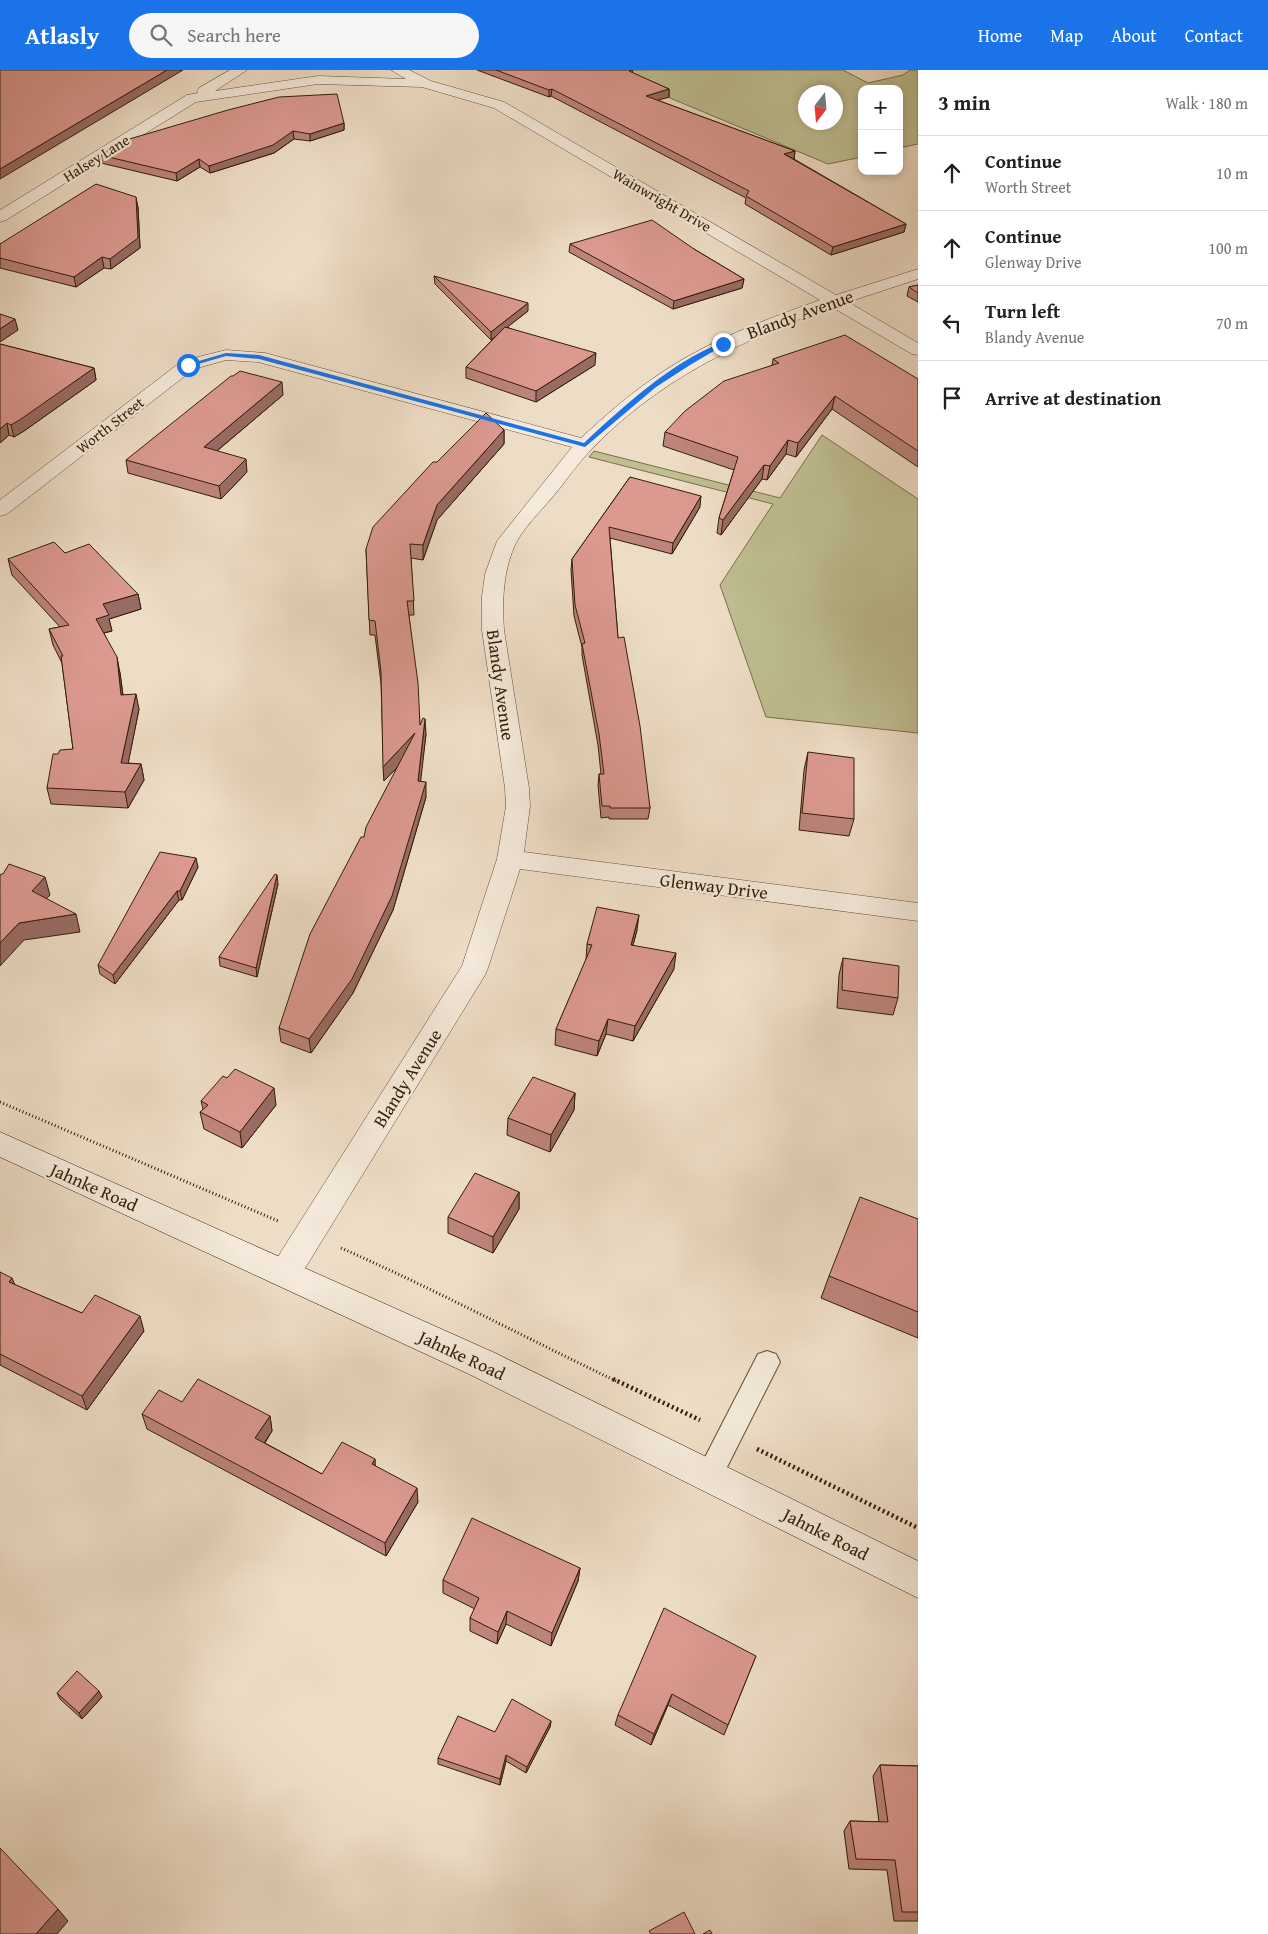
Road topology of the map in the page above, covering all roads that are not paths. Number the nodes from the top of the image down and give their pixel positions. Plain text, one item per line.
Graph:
1 (240, 70) edge
2 (398, 70) edge
3 (426, 84) junction
4 (192, 98) junction
5 (0, 217) edge
6 (918, 274) edge
7 (834, 300) junction
8 (918, 350) edge
9 (585, 445) junction
10 (0, 510) edge
11 (510, 860) junction
12 (918, 912) edge
13 (0, 1144) edge
14 (285, 1273) junction
15 (767, 1362) dead end
16 (709, 1476) junction
17 (918, 1580) edge

1 - 4 street, Halsey Lane
2 - 3 street, Wainwright Drive
3 - 4 street, Halsey Lane
3 - 7 street, Wainwright Drive
4 - 5 street, Halsey Lane
6 - 7 street, Blandy Avenue
7 - 8 street, Wainwright Drive
7 - 9 street, Blandy Avenue
9 - 10 street, Worth Street
9 - 11 street, Blandy Avenue
11 - 12 street, Glenway Drive
11 - 14 street, Blandy Avenue
13 - 14 street, Jahnke Road
14 - 16 street, Jahnke Road
15 - 16 lane
16 - 17 street, Jahnke Road

